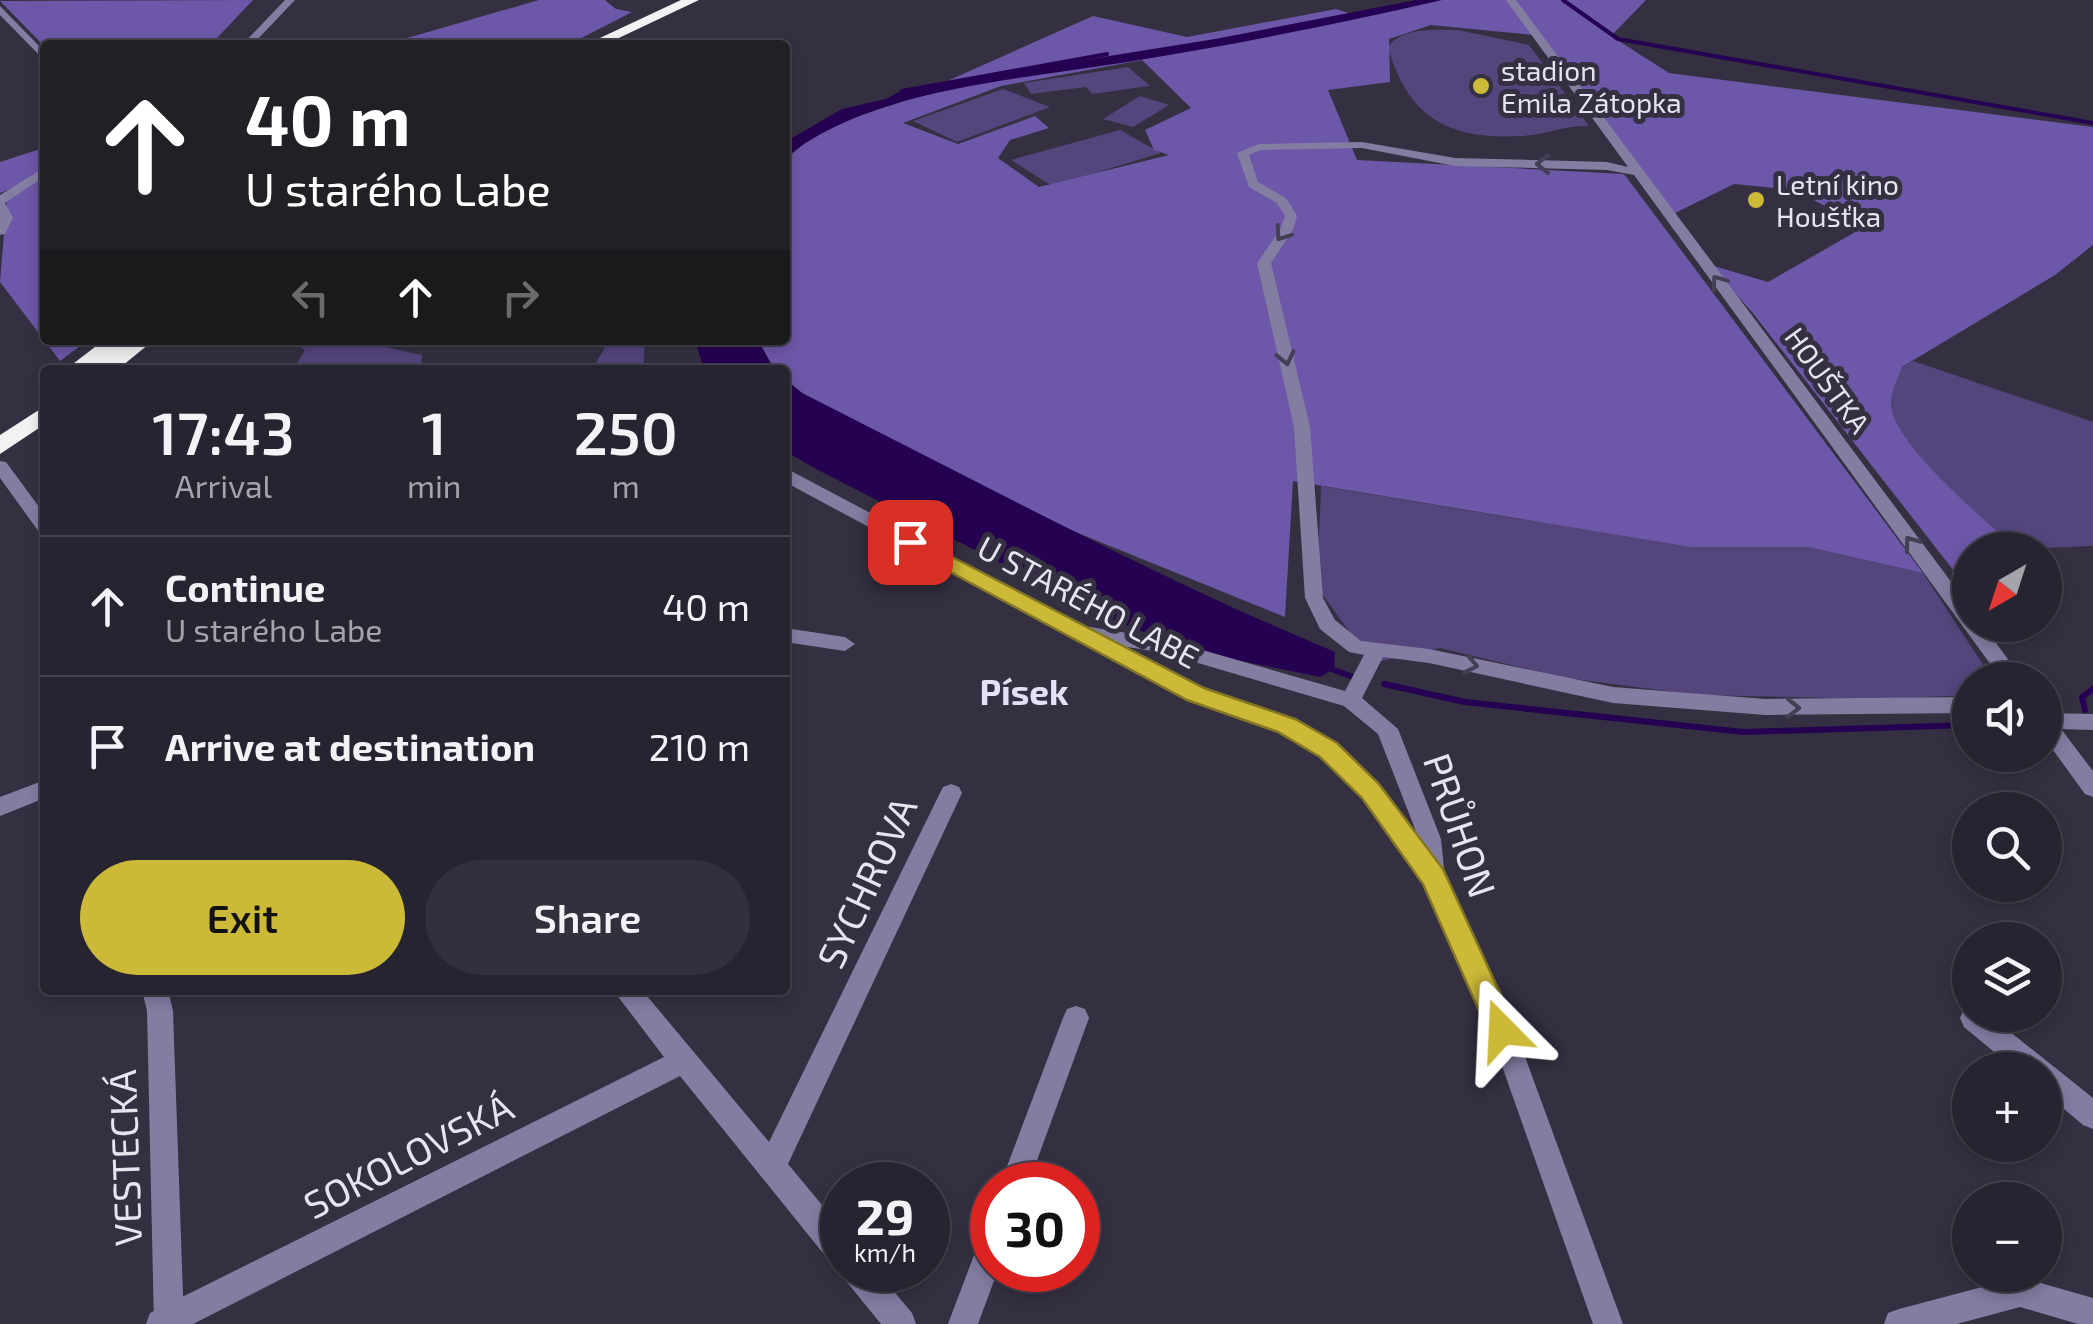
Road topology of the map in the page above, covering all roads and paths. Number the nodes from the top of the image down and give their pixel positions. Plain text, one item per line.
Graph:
1 (290, 0) edge
2 (692, 0) edge
3 (710, 0) edge
4 (1511, 0) edge
5 (0, 9) edge
6 (15, 26) junction
7 (0, 29) edge
8 (253, 40) edge
9 (603, 40) edge
10 (622, 40) edge
11 (40, 53) edge
12 (1640, 172) junction
13 (40, 174) edge
14 (0, 202) edge
15 (0, 231) edge
16 (111, 345) edge
17 (136, 345) edge
18 (83, 365) edge
19 (110, 365) edge
20 (40, 396) edge
21 (40, 417) edge
22 (0, 424) edge
23 (0, 447) edge
24 (6, 473) edge
25 (790, 478) edge
26 (40, 521) edge
27 (1952, 596) edge
28 (1076, 632) junction
29 (790, 636) edge
30 (845, 644) dead end
31 (1375, 653) junction
32 (1351, 700) junction
33 (1952, 706) edge
34 (2062, 722) edge
35 (2093, 722) edge
36 (2062, 745) edge
37 (2093, 788) edge
38 (40, 791) edge
39 (951, 792) dead end
40 (0, 808) edge
41 (1433, 878) junction
42 (156, 995) edge
43 (630, 995) edge
44 (1076, 1018) dead end
45 (1990, 1032) edge
46 (2016, 1052) edge
47 (683, 1061) junction
48 (2062, 1090) edge
49 (2093, 1115) edge
50 (1023, 1162) edge
51 (772, 1167) junction
52 (820, 1225) edge
53 (875, 1292) edge
54 (975, 1292) edge
55 (2093, 1313) edge
56 (1934, 1320) edge
57 (166, 1323) edge
58 (901, 1324) edge
59 (963, 1324) edge
60 (1608, 1324) edge
61 (1899, 1324) edge

1 - 8 street
2 - 9 highway
3 - 10 highway
4 - 12 street, HOUŠTKA
5 - 6 street
6 - 7 street
6 - 11 street
27 -> 12 street, HOUŠTKA
12 -> 31 street
13 - 14 street
14 - 15 street
16 - 18 highway
17 - 19 highway
20 - 22 highway
21 - 23 highway
24 - 26 street
25 - 28 street, U STARÉHO LABE
28 - 32 street
28 - 41 street, U STARÉHO LABE
29 - 30 street
31 - 32 street
31 -> 33 street
32 - 41 street, PRŮHON
34 - 35 street
36 - 37 street
38 - 40 street
39 - 51 street, SYCHROVA
41 - 60 street, PRŮHON
42 - 57 street, VESTECKÁ
43 - 47 street
44 - 50 street
45 - 46 street
47 - 51 street
47 - 57 street, SOKOLOVSKÁ
48 - 49 street
51 - 52 street
53 - 58 street
54 - 59 street
55 - 56 street
56 - 61 street

